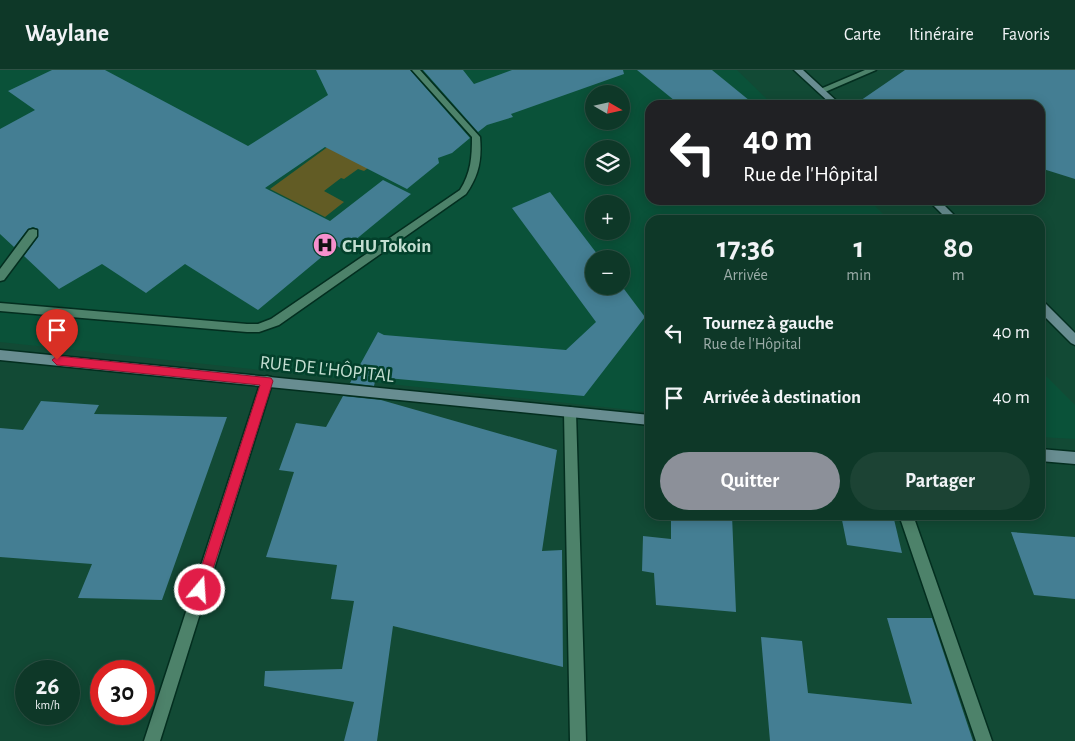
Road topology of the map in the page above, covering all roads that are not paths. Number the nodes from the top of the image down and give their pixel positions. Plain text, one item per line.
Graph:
1 (416, 70) edge
2 (798, 70) edge
3 (872, 70) edge
4 (822, 90) junction
5 (832, 100) edge
6 (938, 205) edge
7 (949, 215) edge
8 (33, 234) dead end
9 (0, 277) edge
10 (0, 307) edge
11 (1045, 310) edge
12 (1075, 340) edge
13 (0, 355) edge
14 (267, 381) junction
15 (570, 412) junction
16 (645, 420) edge
17 (1045, 455) edge
18 (1075, 458) edge
19 (908, 520) edge
20 (152, 741) edge
21 (578, 741) edge
22 (984, 741) edge

1 - 10 street
2 - 4 street
3 - 4 street
4 - 5 street
6 - 7 street
8 - 9 street
11 - 12 street
13 - 14 street, RUE DE L'HÔPITAL
14 - 15 street, RUE DE L'HÔPITAL
14 - 20 street
15 - 16 street, RUE DE L'HÔPITAL
15 - 21 street
17 - 18 street
19 - 22 street

